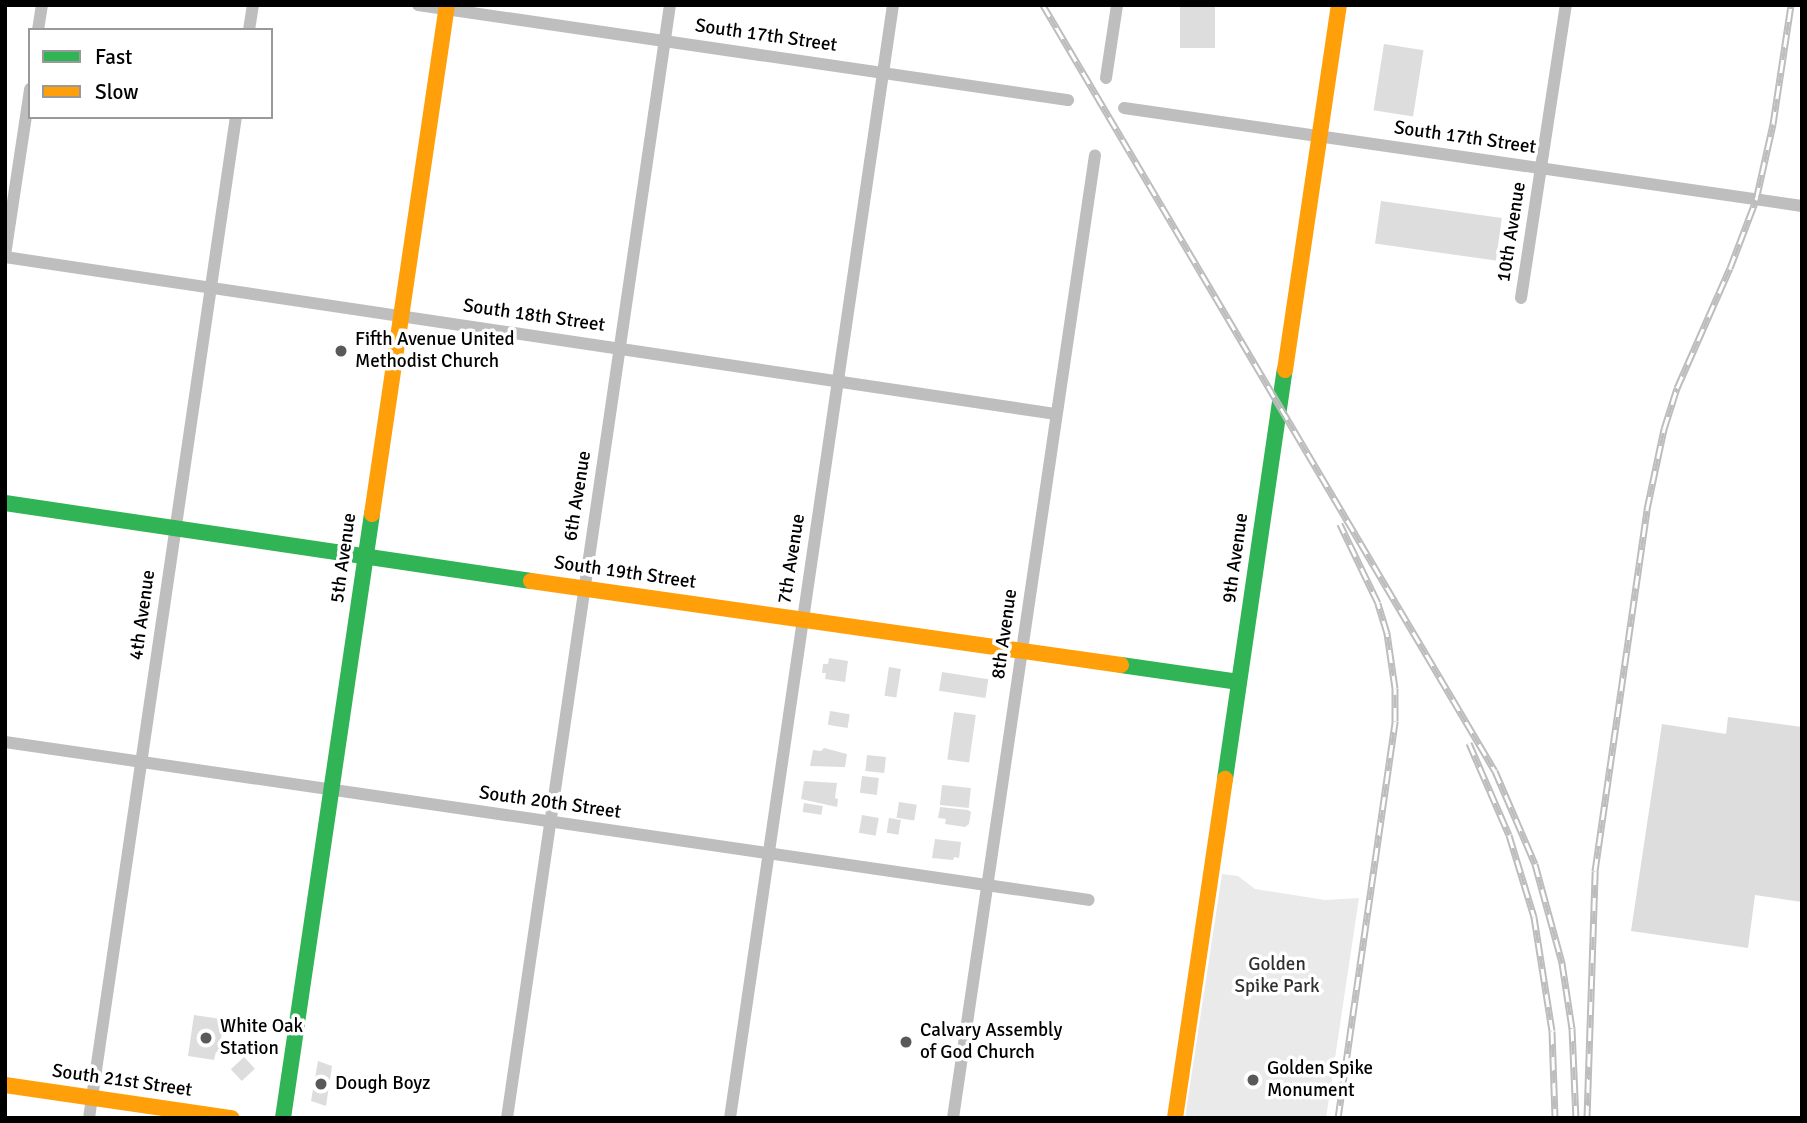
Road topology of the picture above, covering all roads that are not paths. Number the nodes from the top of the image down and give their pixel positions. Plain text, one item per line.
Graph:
1 (42, 5) edge
2 (253, 5) edge
3 (418, 5) edge
4 (670, 5) edge
5 (894, 5) edge
6 (1117, 5) edge
7 (1339, 5) edge
8 (1566, 5) edge
9 (447, 7) edge
10 (38, 28) edge
11 (249, 28) edge
12 (665, 41) junction
13 (884, 73) junction
14 (1106, 78) dead end
15 (1068, 100) dead end
16 (28, 102) edge
17 (1124, 108) dead end
18 (236, 119) edge
19 (1319, 136) junction
20 (1095, 155) dead end
21 (1541, 169) junction
22 (1802, 206) edge
23 (5, 256) edge
24 (211, 288) junction
25 (1521, 299) dead end
26 (401, 316) junction
27 (620, 348) junction
28 (838, 380) junction
29 (1056, 414) junction
30 (5, 503) edge
31 (175, 529) junction
32 (366, 557) junction
33 (583, 589) junction
34 (802, 621) junction
35 (1022, 651) junction
36 (1239, 682) junction
37 (5, 741) edge
38 (140, 762) junction
39 (331, 791) junction
40 (549, 823) junction
41 (768, 853) junction
42 (987, 884) junction
43 (1090, 900) dead end
44 (5, 1085) edge
45 (92, 1098) junction
46 (89, 1118) edge
47 (233, 1118) edge
48 (284, 1118) edge
49 (507, 1118) edge
50 (730, 1118) edge
51 (953, 1118) edge
52 (1175, 1118) edge

1 - 10 street
2 - 11 street
3 - 9 street, South 17th Street
4 - 12 street, 6th Avenue
5 - 13 street, 7th Avenue
6 - 14 street
7 - 19 street, 9th Avenue
8 - 21 street, 10th Avenue
9 - 12 street, South 17th Street
9 - 26 street, 5th Avenue
12 - 13 street, South 17th Street
12 - 27 street, 6th Avenue
13 - 15 street, South 17th Street
13 - 28 street, 7th Avenue
16 - 23 street
17 - 19 street, South 17th Street
18 - 24 street, 4th Avenue
19 - 21 street, South 17th Street
19 - 36 street, 9th Avenue
20 - 29 street, 8th Avenue
21 - 22 street, South 17th Street
21 - 25 street, 10th Avenue
23 - 24 street, South 18th Street
24 - 26 street, South 18th Street
24 - 31 street, 4th Avenue
26 - 27 street, South 18th Street
26 - 32 street, 5th Avenue
27 - 28 street, South 18th Street
27 - 33 street, 6th Avenue
28 - 29 street, South 18th Street
28 - 34 street, 7th Avenue
29 - 35 street, 8th Avenue
30 - 31 street, South 19th Street
31 - 32 street, South 19th Street
31 - 38 street, 4th Avenue
32 - 33 street, South 19th Street
32 - 39 street, 5th Avenue
33 - 34 street, South 19th Street
33 - 40 street, 6th Avenue
34 - 35 street, South 19th Street
34 - 41 street, 7th Avenue
35 - 36 street, South 19th Street
35 - 42 street, 8th Avenue
36 - 52 street, 9th Avenue
37 - 38 street, South 20th Street
38 - 39 street, South 20th Street
38 - 45 street, 4th Avenue
39 - 40 street, South 20th Street
39 - 48 street, 5th Avenue
40 - 41 street, South 20th Street
40 - 49 street, 6th Avenue
41 - 42 street, South 20th Street
41 - 50 street, 7th Avenue
42 - 43 street, South 20th Street
42 - 51 street, 8th Avenue
44 - 45 street, South 21st Street
45 - 46 street, 4th Avenue
45 - 47 street, South 21st Street

